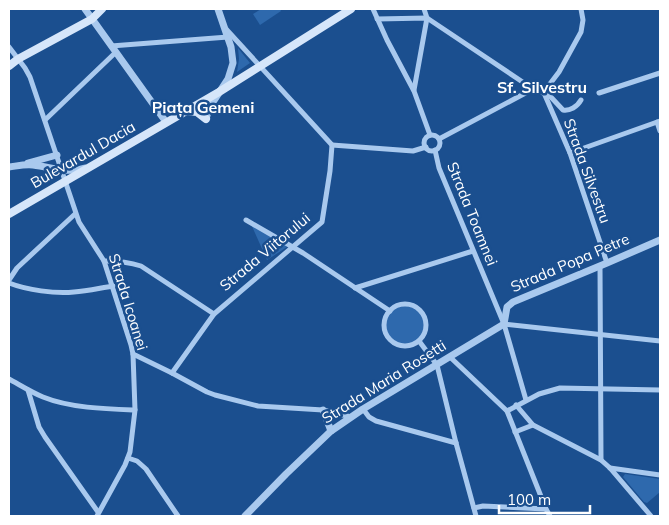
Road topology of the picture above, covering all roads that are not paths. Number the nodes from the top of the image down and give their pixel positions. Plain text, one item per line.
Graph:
1 (85, 9) edge
2 (102, 9) edge
3 (218, 9) edge
4 (350, 9) edge
5 (373, 9) edge
6 (424, 9) edge
7 (581, 9) edge
8 (427, 18) junction
9 (92, 19) junction
10 (377, 19) junction
11 (224, 26) junction
12 (228, 37) junction
13 (9, 47) edge
14 (113, 49) junction
15 (18, 59) junction
16 (9, 66) edge
17 (261, 66) junction
18 (660, 73) edge
19 (532, 89) junction
20 (414, 91) junction
21 (219, 92) junction
22 (543, 93) junction
23 (599, 93) dead end
24 (581, 100) dead end
25 (186, 111) junction
26 (206, 119) joint
27 (45, 120) junction
28 (166, 122) junction
29 (659, 122) edge
30 (660, 131) edge
31 (430, 135) junction
32 (439, 139) junction
33 (332, 145) junction
34 (426, 147) junction
35 (435, 150) junction
36 (570, 153) junction
37 (57, 155) junction
38 (20, 165) junction
39 (9, 167) edge
40 (88, 167) junction
41 (61, 171) junction
42 (65, 181) junction
43 (9, 214) edge
44 (75, 214) junction
45 (246, 220) dead end
46 (660, 240) edge
47 (293, 247) junction
48 (473, 251) junction
49 (104, 261) junction
50 (604, 265) junction
51 (9, 277) edge
52 (113, 286) junction
53 (355, 288) junction
54 (390, 312) junction
55 (214, 314) junction
56 (504, 324) junction
57 (600, 335) junction
58 (419, 341) junction
59 (660, 341) edge
60 (133, 354) junction
61 (450, 357) junction
62 (437, 365) junction
63 (172, 373) junction
64 (9, 379) edge
65 (600, 389) junction
66 (28, 390) junction
67 (660, 390) edge
68 (526, 400) junction
69 (516, 406) junction
70 (363, 409) junction
71 (135, 410) junction
72 (323, 410) junction
73 (507, 411) junction
74 (351, 417) junction
75 (533, 425) junction
76 (331, 431) junction
77 (515, 432) junction
78 (456, 443) junction
79 (128, 458) junction
80 (601, 460) junction
81 (610, 468) junction
82 (660, 475) edge
83 (474, 508) junction
84 (546, 509) junction
85 (97, 514) edge
86 (178, 516) edge
87 (245, 516) edge
88 (472, 516) edge
89 (476, 516) edge
90 (550, 516) edge
91 (651, 516) edge

1 - 9 street
2 - 9 main road
3 - 11 street
4 - 17 main road, Bulevardul Dacia
5 - 10 street
6 - 8 street
7 - 22 street
8 - 10 street
8 - 19 street
8 - 20 street
9 - 14 street
9 - 15 main road
10 - 20 street
11 - 12 street
11 - 17 street
12 - 14 street
12 - 21 street
13 - 15 street, Strada Icoanei
14 - 27 street
14 - 28 street
15 - 16 main road
15 - 27 street, Strada Icoanei
17 - 21 main road, Bulevardul Dacia
17 - 33 street
18 - 23 street
19 - 22 street
19 - 32 street
20 - 31 street
21 - 25 main road, Bulevardul Dacia
21 - 26 street
22 - 24 street
22 - 36 street, Strada Silvestru
25 - 26 main road
25 - 28 main road, Bulevardul Dacia
27 - 37 street, Strada Icoanei
28 - 40 main road, Bulevardul Dacia
29 - 30 street
29 - 36 street
31 - 32 street
31 - 34 street
32 - 35 street
33 - 34 street
33 - 47 street, Strada Viitorului
34 - 35 street
35 - 48 street, Strada Toamnei
36 - 50 street, Strada Silvestru
37 - 38 street
37 - 41 street, Strada Icoanei
38 - 39 street
38 - 41 street
40 - 41 street
40 - 42 main road, Bulevardul Dacia
41 - 42 street, Strada Icoanei
42 - 43 main road, Bulevardul Dacia
42 - 44 street, Strada Icoanei
44 - 49 street, Strada Icoanei
44 - 51 street
45 - 47 street
46 - 50 street, Strada Popa Petre
47 - 53 street
47 - 55 street, Strada Viitorului
48 - 53 street
48 - 56 street, Strada Toamnei
49 - 52 street, Strada Icoanei
49 - 55 street
50 - 56 street, Strada Popa Petre
50 - 57 street, Strada Silvestru
51 - 52 street
52 - 60 street, Strada Icoanei
53 - 54 street
54 - 58 street
54 - 58 street
55 - 63 street, Strada Viitorului
56 - 57 street
56 - 61 street, Strada Maria Rosetti
56 - 68 street, Strada Toamnei
57 - 59 street
57 - 65 street, Strada Silvestru
58 - 62 street
60 - 63 street
60 - 71 street, Strada Icoanei
61 - 62 street, Strada Maria Rosetti
61 - 73 street
62 - 70 street, Strada Maria Rosetti
62 - 78 street
63 - 72 street
64 - 66 street
65 - 67 street
65 - 68 street
65 - 80 street, Strada Silvestru
66 - 71 street
66 - 85 street
68 - 69 street
69 - 73 street
69 - 75 street
70 - 74 street, Strada Maria Rosetti
70 - 78 street
71 - 79 street, Strada Icoanei
72 - 74 street
72 - 76 street
73 - 77 street
74 - 76 street, Strada Maria Rosetti
75 - 77 street
75 - 80 street
76 - 87 street, Strada Maria Rosetti
77 - 84 street
78 - 83 street
79 - 85 street, Strada Icoanei
79 - 86 street
80 - 81 street
81 - 82 street
81 - 91 street
83 - 84 street
83 - 88 street
83 - 89 street
84 - 90 street

